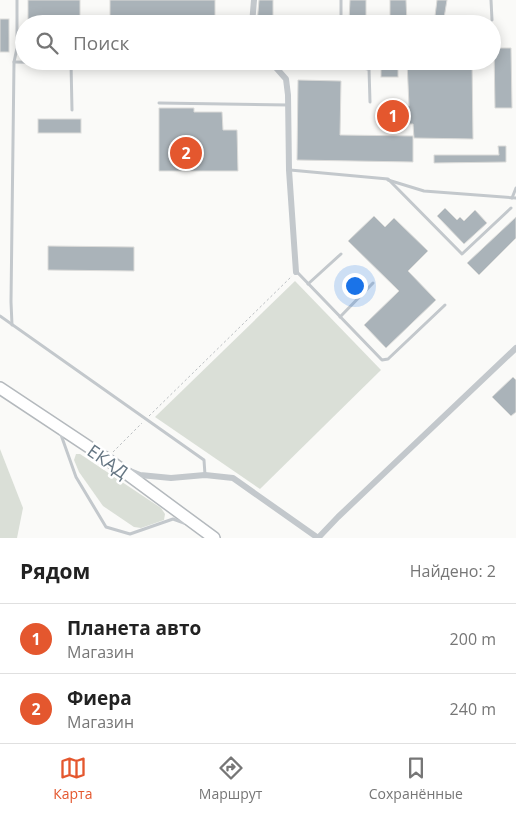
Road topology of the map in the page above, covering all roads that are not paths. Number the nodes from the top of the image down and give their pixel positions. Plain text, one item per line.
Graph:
1 (17, 0) edge
2 (254, 0) edge
3 (341, 0) edge
4 (491, 0) edge
5 (17, 15) edge
6 (253, 15) edge
7 (341, 15) edge
8 (492, 15) edge
9 (15, 57) edge
10 (14, 62) joint
11 (71, 70) edge
12 (278, 70) edge
13 (369, 70) edge
14 (370, 102) dead end
15 (159, 103) dead end
16 (289, 105) junction
17 (72, 110) dead end
18 (289, 170) junction
19 (388, 180) junction
20 (516, 188) edge
21 (514, 198) edge
22 (511, 208) dead end
23 (341, 254) dead end
24 (296, 272) joint
25 (373, 283) dead end
26 (308, 284) junction
27 (445, 305) dead end
28 (0, 316) edge
29 (340, 317) junction
30 (12, 325) junction
31 (516, 348) edge
32 (0, 388) edge
33 (58, 427) junction
34 (109, 461) junction
35 (205, 475) junction
36 (187, 525) dead end
37 (192, 528) dead end
38 (212, 536) edge
39 (318, 538) edge

1 - 5 lane
2 - 6 street
3 - 7 lane
4 - 8 lane
9 - 10 lane
10 - 30 lane
11 - 17 lane
12 - 16 street
13 - 14 lane
15 - 16 lane
16 - 18 street
18 - 19 lane
18 - 24 street
19 - 21 lane
19 - 22 lane
20 - 21 lane
23 - 26 lane
24 - 26 lane
25 - 29 lane
26 - 29 lane
27 - 29 lane
28 - 30 lane
30 - 35 lane
31 - 39 street
32 - 33 highway, ЕКАД
33 - 34 highway, ЕКАД
33 - 36 lane
34 - 35 street
34 - 38 highway, ЕКАД
35 - 39 street
37 - 38 lane

